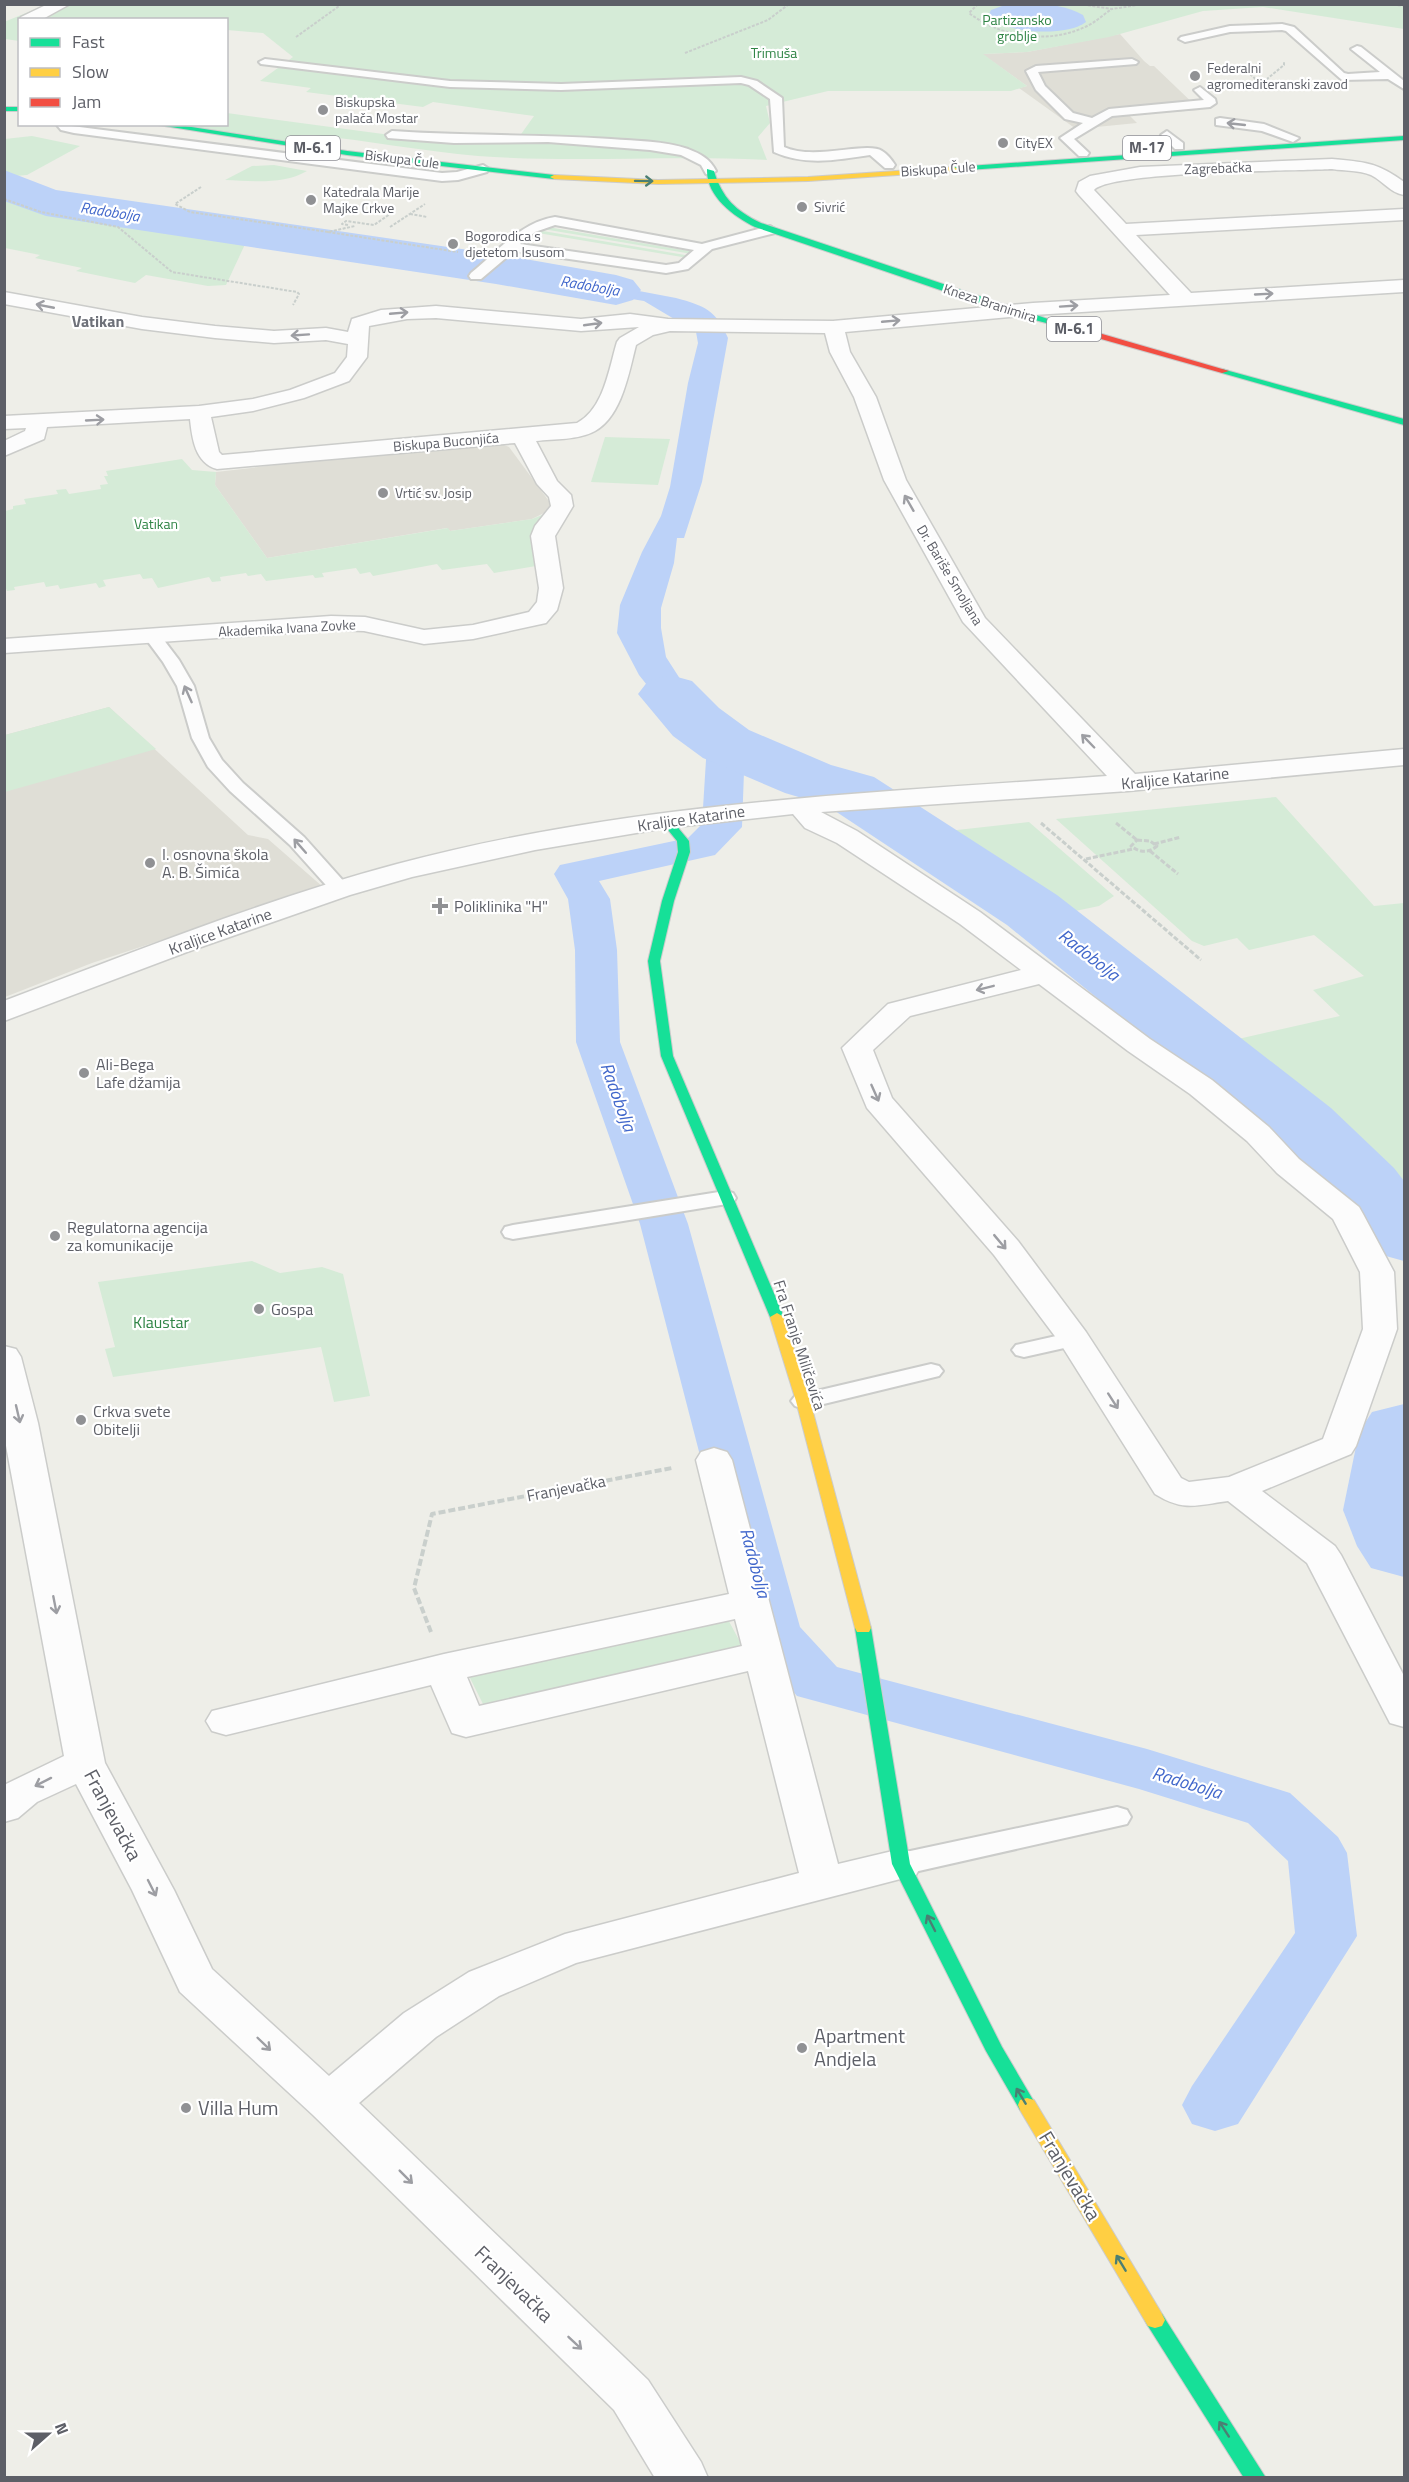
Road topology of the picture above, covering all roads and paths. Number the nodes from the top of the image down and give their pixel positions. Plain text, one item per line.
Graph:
1 (62, 4) edge
2 (978, 4) edge
3 (1080, 4) edge
4 (1144, 4) edge
5 (1389, 4) edge
6 (1404, 6) edge
7 (1112, 9) junction
8 (31, 18) edge
9 (1185, 39) dead end
10 (1357, 48) dead end
11 (1283, 59) dead end
12 (265, 62) dead end
13 (1132, 62) dead end
14 (1240, 65) dead end
15 (1391, 75) junction
16 (1346, 78) junction
17 (1261, 84) junction
18 (1404, 86) edge
19 (1255, 89) junction
20 (1201, 91) joint
21 (1094, 122) junction
22 (1220, 122) dead end
23 (60, 126) edge
24 (64, 126) edge
25 (168, 126) edge
26 (1404, 131) edge
27 (392, 135) dead end
28 (1167, 135) dead end
29 (1293, 138) junction
30 (1404, 138) edge
31 (1179, 146) junction
32 (132, 150) dead end
33 (1083, 153) junction
34 (889, 165) junction
35 (477, 168) junction
36 (711, 176) junction
37 (201, 187) dead end
38 (1404, 190) edge
39 (4, 199) edge
40 (427, 202) dead end
41 (390, 214) dead end
42 (408, 214) junction
43 (1404, 214) edge
44 (428, 217) dead end
45 (390, 227) dead end
46 (770, 230) junction
47 (1121, 230) junction
48 (511, 247) junction
49 (705, 248) junction
50 (477, 275) dead end
51 (1404, 285) edge
52 (4, 298) edge
53 (1184, 298) junction
54 (1011, 311) junction
55 (670, 325) junction
56 (833, 327) junction
57 (274, 337) junction
58 (358, 340) junction
59 (199, 412) junction
60 (1404, 422) edge
61 (4, 423) edge
62 (37, 423) junction
63 (522, 435) junction
64 (4, 450) edge
65 (151, 635) junction
66 (4, 646) edge
67 (1404, 757) edge
68 (1128, 783) junction
69 (1003, 792) junction
70 (799, 805) junction
71 (1116, 823) dead end
72 (676, 826) junction
73 (1182, 837) dead end
74 (1137, 840) junction
75 (1154, 844) junction
76 (1134, 848) junction
77 (1149, 850) junction
78 (1086, 859) junction
79 (1178, 874) dead end
80 (340, 889) junction
81 (1201, 960) dead end
82 (1042, 974) junction
83 (4, 1012) edge
84 (725, 1198) junction
85 (513, 1232) dead end
86 (1074, 1340) junction
87 (1024, 1350) dead end
88 (4, 1357) edge
89 (931, 1371) dead end
90 (803, 1401) junction
91 (714, 1460) joint
92 (1235, 1488) junction
93 (749, 1603) junction
94 (764, 1654) junction
95 (444, 1668) junction
96 (1404, 1713) edge
97 (226, 1721) dead end
98 (85, 1762) junction
99 (4, 1807) edge
100 (1117, 1817) dead end
101 (902, 1864) junction
102 (822, 1883) junction
103 (330, 2102) junction
104 (683, 2478) edge
105 (1256, 2478) edge

1 - 8 street
2 - 7 path
3 - 7 path
4 - 7 path
5 - 6 path
9 - 16 lane
10 - 15 lane
11 - 17 path
12 - 34 lane
13 - 21 lane
14 - 17 path
15 - 16 lane
15 - 18 lane
16 - 19 path
17 - 19 path
19 - 20 path
20 - 21 lane
21 - 33 lane
29 -> 22 lane
23 - 32 lane
24 - 35 lane
25 - 35 main road, Biskupa Čule / M-6.1
26 - 29 main road, Biskupa Čule / M-17
27 - 36 lane
28 - 31 lane
29 - 31 main road, Biskupa Čule / M-17
30 - 36 main road, Biskupa Čule / M-17
31 - 33 main road, Biskupa Čule / M-17
33 - 34 main road, Biskupa Čule / M-17
34 - 36 main road, Biskupa Čule / M-17
35 - 36 main road, Biskupa Čule / M-6.1
36 - 46 main road, Kneza Branimira / M-6.1
37 - 41 path
38 - 47 street, Zagrebačka
39 - 57 path
40 - 42 path
42 - 44 path
42 - 45 path
43 - 47 street
46 - 49 lane
46 - 54 main road, Kneza Branimira / M-6.1
47 - 53 street, Zagrebačka
48 - 49 lane
48 - 49 lane
48 - 50 lane
53 -> 51 street
57 -> 52 street
54 -> 53 street
56 -> 54 street, Biskupa Buconjića
54 - 60 main road, Kneza Branimira / M-6.1
55 - 56 street, Biskupa Buconjića
58 -> 55 street, Biskupa Buconjića
55 - 63 street, Biskupa Buconjića
68 -> 56 street, Dr. Bariše Smoljana
58 -> 57 street
58 - 59 street, Biskupa Buconjića
62 -> 59 street, Biskupa Buconjića
59 - 63 street, Biskupa Buconjića
61 - 62 street, Biskupa Buconjića
62 - 64 street
63 - 65 street, Akademika Ivana Zovke
65 - 66 street, Akademika Ivana Zovke
80 -> 65 lane
67 - 68 street, Kraljice Katarine
68 - 69 street, Kraljice Katarine
69 - 70 street, Kraljice Katarine
69 - 78 path
70 - 72 street, Kraljice Katarine
70 - 82 street
71 - 74 path
72 - 80 street, Kraljice Katarine
72 - 84 main road, Fra Franje Miličevića
73 - 75 path
74 - 75 path
74 - 76 path
75 - 77 path
76 - 77 path
76 - 78 path
77 - 79 path
78 - 81 path
80 - 83 street, Kraljice Katarine
82 -> 86 street
82 - 92 street
84 - 85 lane
84 - 90 main road, Fra Franje Miličevića
86 - 87 lane
86 -> 92 street
88 -> 98 street, Franjevačka
89 - 90 lane
90 - 101 main road, Fra Franje Miličevića
91 - 93 street
91 - 95 path, Franjevačka
92 - 96 street
93 - 94 street
93 - 95 street
94 - 95 street
94 - 102 street
95 - 97 street
98 -> 99 street
98 -> 103 street, Franjevačka
100 - 101 lane
101 - 102 street
105 -> 101 main road, Franjevačka
102 - 103 street
103 -> 104 street, Franjevačka

